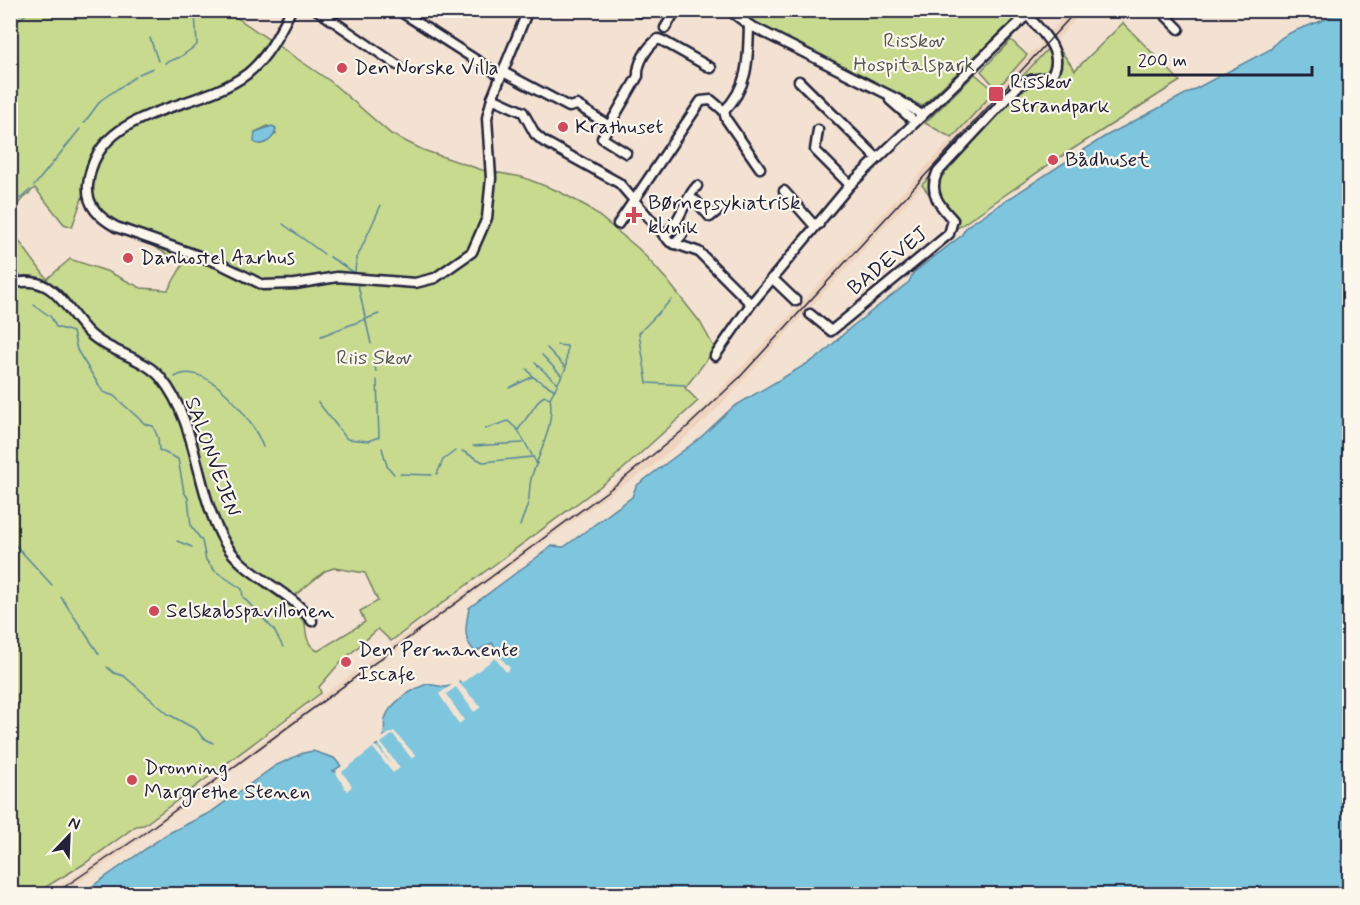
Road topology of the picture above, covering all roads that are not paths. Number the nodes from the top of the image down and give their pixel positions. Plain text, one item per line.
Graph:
1 (291, 10) edge
2 (317, 10) edge
3 (398, 10) edge
4 (528, 10) edge
5 (676, 10) edge
6 (729, 10) edge
7 (1160, 10) edge
8 (1029, 13) edge
9 (749, 25) junction
10 (665, 28) dead end
11 (1179, 29) dead end
12 (397, 65) dead end
13 (711, 68) dead end
14 (502, 74) junction
15 (799, 81) dead end
16 (492, 98) junction
17 (724, 111) junction
18 (918, 118) junction
19 (608, 125) junction
20 (819, 130) dead end
21 (626, 153) dead end
22 (877, 158) junction
23 (760, 168) dead end
24 (697, 186) dead end
25 (850, 186) junction
26 (784, 190) dead end
27 (689, 198) junction
28 (633, 199) junction
29 (720, 208) dead end
30 (618, 224) dead end
31 (819, 224) junction
32 (664, 236) junction
33 (682, 236) dead end
34 (674, 244) junction
35 (772, 278) junction
36 (10, 284) edge
37 (796, 301) dead end
38 (751, 304) junction
39 (810, 314) dead end
40 (715, 356) dead end
41 (312, 621) dead end

1 - 16 street
2 - 12 street
3 - 14 street
4 - 14 street
5 - 10 street
6 - 9 street
7 - 11 street
8 - 18 street
8 - 39 street, BADEVEJ
9 - 17 street
9 - 18 street
13 - 19 street
14 - 16 street
14 - 19 street
15 - 22 street
16 - 28 street
17 - 23 street
17 - 28 street
18 - 22 street
19 - 21 street
20 - 25 street
22 - 25 street
24 - 27 street
25 - 31 street
26 - 31 street
27 - 29 street
27 - 32 street
28 - 30 street
28 - 32 street
31 - 35 street
32 - 34 street
33 - 34 street
34 - 38 street
35 - 37 street
35 - 38 street
36 - 41 street, SALONVEJEN
38 - 40 street

